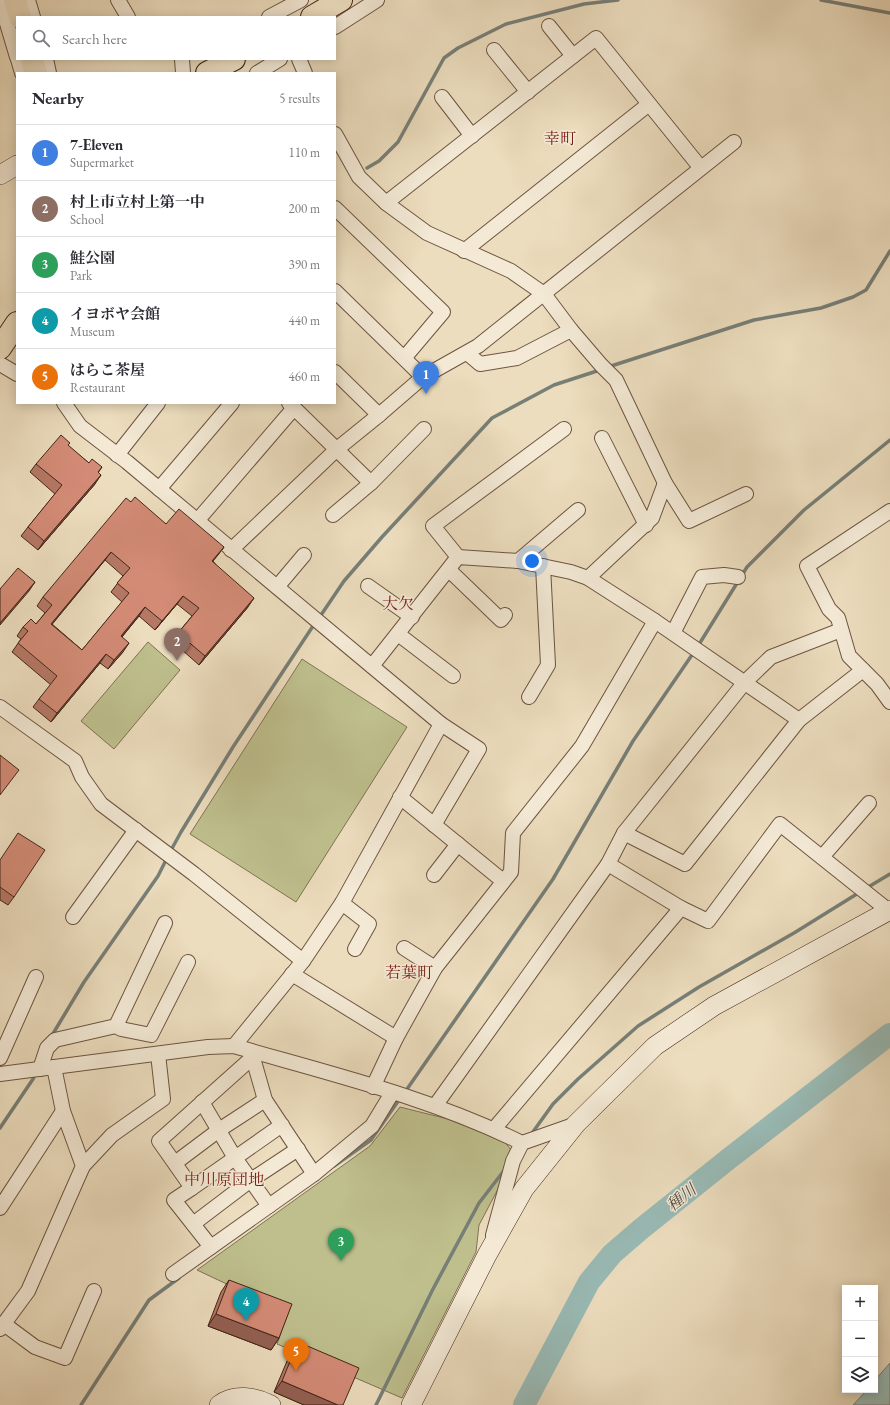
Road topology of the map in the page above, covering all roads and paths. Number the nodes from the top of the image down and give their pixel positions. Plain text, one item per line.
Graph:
1 (0, 0) edge
2 (15, 0) edge
3 (28, 0) edge
4 (118, 0) edge
5 (301, 0) edge
6 (341, 0) edge
7 (377, 0) edge
8 (20, 16) edge
9 (34, 16) edge
10 (127, 16) edge
11 (271, 16) edge
12 (314, 16) edge
13 (336, 26) edge
14 (549, 26) dead end
15 (494, 50) dead end
16 (16, 55) edge
17 (573, 56) junction
18 (18, 60) edge
19 (32, 60) edge
20 (46, 60) edge
21 (182, 60) edge
22 (232, 60) edge
23 (278, 60) edge
24 (299, 60) edge
25 (22, 72) edge
26 (36, 72) edge
27 (49, 72) edge
28 (183, 72) edge
29 (209, 72) edge
30 (259, 72) edge
31 (305, 72) edge
32 (528, 92) junction
33 (442, 97) dead end
34 (649, 104) junction
35 (336, 136) edge
36 (472, 136) junction
37 (734, 142) dead end
38 (16, 166) edge
39 (700, 167) junction
40 (0, 175) edge
41 (386, 203) junction
42 (336, 209) edge
43 (464, 251) junction
44 (336, 292) edge
45 (544, 294) junction
46 (16, 324) edge
47 (571, 330) junction
48 (0, 348) edge
49 (466, 353) junction
50 (404, 357) junction
51 (0, 364) edge
52 (16, 373) edge
53 (336, 373) edge
54 (423, 376) junction
55 (66, 404) edge
56 (157, 404) edge
57 (231, 404) edge
58 (291, 405) edge
59 (379, 416) junction
60 (424, 429) dead end
61 (564, 429) dead end
62 (602, 438) dead end
63 (337, 449) junction
64 (117, 454) junction
65 (371, 483) junction
66 (665, 483) junction
67 (159, 489) junction
68 (746, 494) dead end
69 (578, 510) dead end
70 (890, 511) edge
71 (333, 515) dead end
72 (197, 521) junction
73 (646, 525) junction
74 (231, 550) junction
75 (304, 555) dead end
76 (458, 557) junction
77 (518, 560) junction
78 (543, 566) junction
79 (449, 570) junction
80 (738, 577) dead end
81 (588, 578) junction
82 (368, 586) dead end
83 (277, 587) junction
84 (506, 615) dead end
85 (412, 617) junction
86 (655, 621) junction
87 (841, 630) junction
88 (673, 633) junction
89 (398, 634) junction
90 (372, 666) junction
91 (863, 670) junction
92 (453, 676) dead end
93 (745, 682) junction
94 (528, 698) dead end
95 (890, 702) edge
96 (0, 706) edge
97 (799, 720) junction
98 (441, 724) junction
99 (400, 797) junction
100 (869, 803) dead end
101 (434, 825) junction
102 (136, 830) junction
103 (624, 833) junction
104 (458, 844) junction
105 (822, 857) junction
106 (608, 864) junction
107 (434, 875) dead end
108 (504, 881) junction
109 (342, 903) junction
110 (681, 908) junction
111 (889, 910) edge
112 (74, 917) dead end
113 (165, 923) dead end
114 (355, 948) dead end
115 (404, 948) dead end
116 (188, 962) dead end
117 (303, 962) junction
118 (435, 968) junction
119 (292, 974) junction
120 (36, 977) dead end
121 (116, 1026) junction
122 (396, 1038) junction
123 (234, 1046) junction
124 (158, 1054) junction
125 (252, 1054) junction
126 (0, 1058) edge
127 (54, 1067) junction
128 (40, 1069) junction
129 (0, 1074) edge
130 (373, 1087) junction
131 (392, 1093) junction
132 (265, 1100) junction
133 (202, 1102) junction
134 (435, 1106) junction
135 (63, 1111) junction
136 (576, 1124) junction
137 (282, 1125) junction
138 (494, 1129) junction
139 (219, 1130) junction
140 (522, 1143) junction
141 (298, 1149) junction
142 (235, 1158) junction
143 (175, 1163) junction
144 (83, 1166) junction
145 (314, 1174) junction
146 (251, 1180) junction
147 (192, 1188) junction
148 (269, 1206) junction
149 (0, 1208) edge
150 (193, 1224) junction
151 (211, 1248) junction
152 (487, 1255) junction
153 (173, 1274) dead end
154 (94, 1291) dead end
155 (2, 1326) edge
156 (219, 1405) edge
157 (271, 1405) edge
158 (411, 1405) edge

1 - 16 street
2 - 8 main road
3 - 9 street
4 - 10 street
5 - 11 street
6 - 12 main road
7 - 13 street
14 - 17 street
15 - 32 street
17 - 32 street
17 - 34 street
18 - 25 street
19 - 26 main road
20 - 27 street
21 - 28 street
22 - 29 main road
23 - 30 street
24 - 31 street
32 - 36 street
33 - 36 street
34 - 39 street
34 - 43 street
35 - 41 street
36 - 41 street
37 - 39 street
38 - 40 street
39 - 45 street
41 - 43 street
42 - 50 street
43 - 45 street
44 - 50 street
45 - 47 street
45 - 49 street
46 - 48 main road
47 - 49 street
47 - 66 street
49 - 54 street
50 - 54 street
51 - 52 street
53 - 59 street
54 - 59 street
55 - 64 street
56 - 64 street
57 - 67 street
58 - 63 street
58 - 72 street
59 - 63 street
60 - 65 street
61 - 76 street
62 - 73 street
63 - 65 street
63 - 74 street
64 - 67 street
65 - 71 street
66 - 68 street
66 - 73 street
67 - 72 street
69 - 77 street
70 - 87 street
72 - 74 street
73 - 81 street
74 - 83 street
75 - 83 street
76 - 77 street
76 - 79 street
77 - 78 street
78 - 81 street
78 - 94 street
79 - 84 street
79 - 85 street
80 - 88 street
81 - 86 street
82 - 85 street
83 - 90 street
85 - 89 street
86 - 88 street
86 - 108 street
87 - 91 street
87 - 93 street
88 - 93 street
89 - 90 street
89 - 92 street
90 - 98 street
91 - 95 street
91 - 97 street
93 - 97 street
93 - 103 street
96 - 102 street
97 - 103 street
98 - 99 street
98 - 101 street
99 - 101 street
99 - 109 street
100 - 105 street
101 - 104 street
102 - 112 street
102 - 117 street
103 - 106 street
104 - 107 street
104 - 108 street
105 - 110 street
105 - 111 street
106 - 110 street
106 - 134 street
108 - 118 street
109 - 114 street
109 - 117 street
110 - 138 street
111 - 136 street
113 - 121 street
115 - 118 street
116 - 121 street
117 - 119 street
118 - 122 street
119 - 122 street
119 - 123 street
120 - 126 street
121 - 128 street
122 - 130 street
123 - 124 street
123 - 125 street
124 - 127 street
124 - 144 street
125 - 130 street
125 - 132 street
125 - 133 street
127 - 128 street
127 - 135 street
128 - 129 street
130 - 131 street
131 - 134 street
131 - 145 street
132 - 137 street
132 - 139 street
133 - 139 street
133 - 143 street
134 - 138 street
135 - 144 street
135 - 149 street
136 - 140 street
136 - 152 street
137 - 141 street
137 - 142 street
138 - 140 street
139 - 142 street
139 - 143 street
140 - 152 street
141 - 145 street
141 - 146 street
142 - 146 street
142 - 147 street
143 - 147 street
144 - 155 street
145 - 148 street
146 - 148 street
146 - 150 street
147 - 150 street
148 - 151 street
150 - 151 street
151 - 153 street
152 - 158 street
154 - 155 street
156 - 157 street

